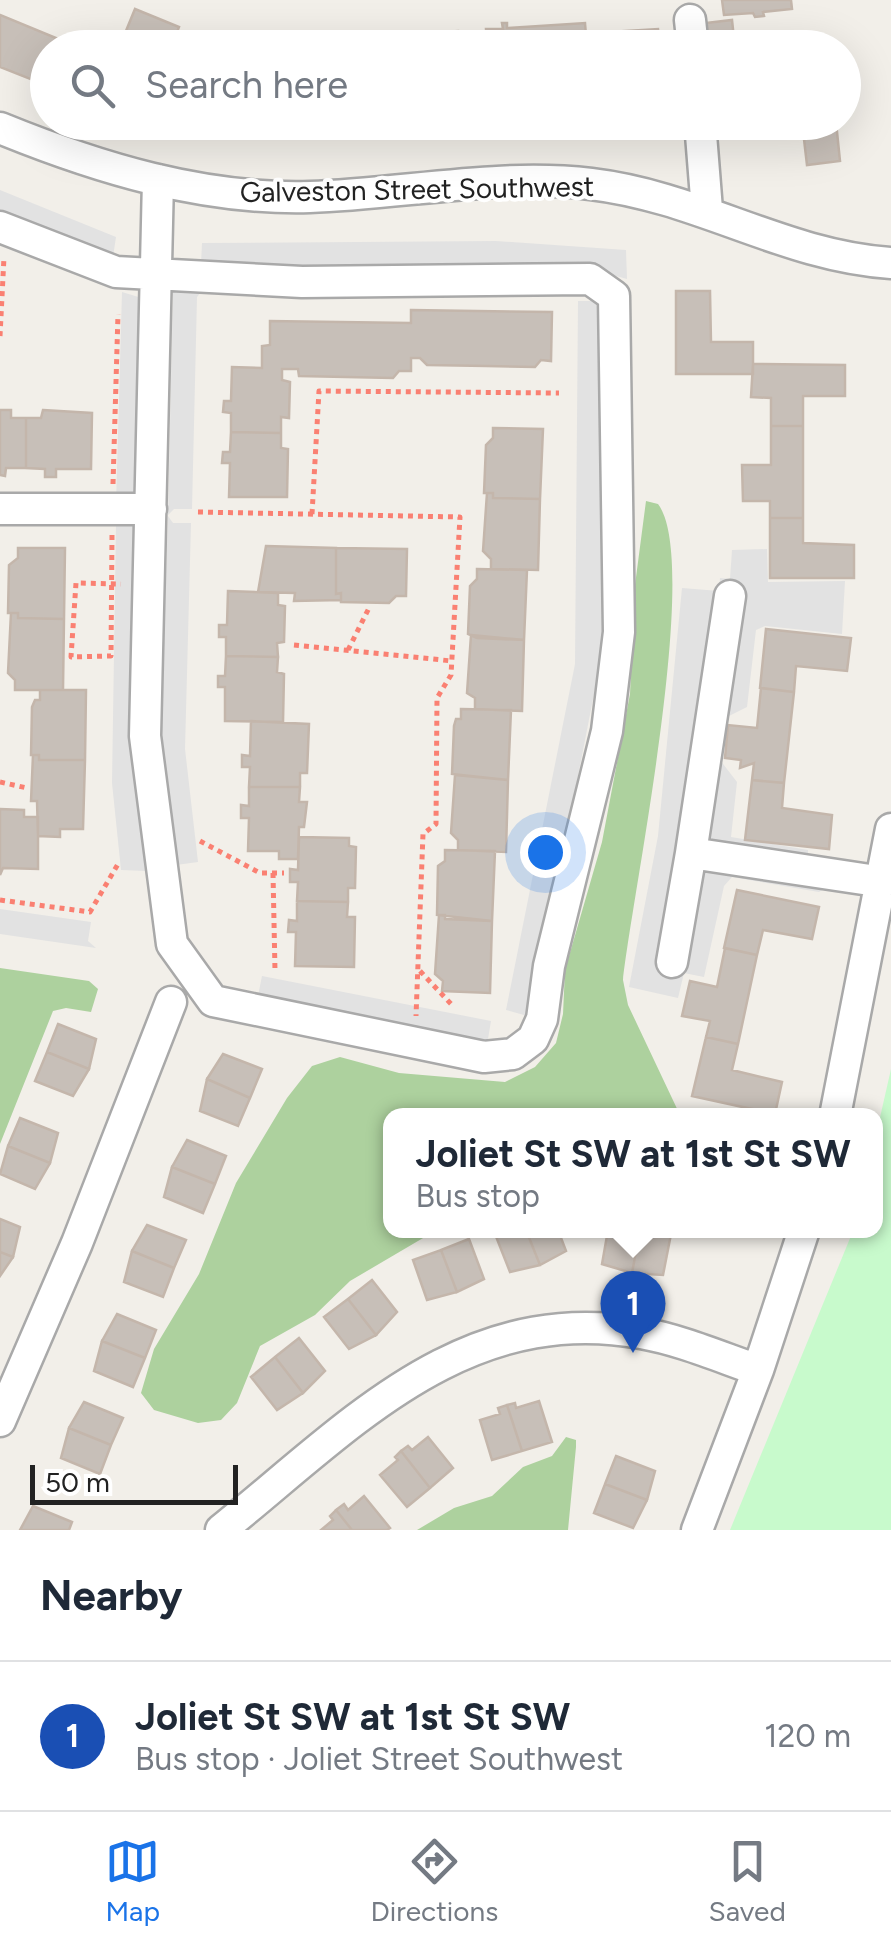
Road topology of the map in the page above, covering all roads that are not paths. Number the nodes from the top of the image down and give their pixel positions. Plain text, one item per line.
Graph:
1 (0, 128) edge
2 (30, 138) edge
3 (36, 140) edge
4 (701, 140) edge
5 (158, 180) junction
6 (707, 210) junction
7 (2, 228) edge
8 (891, 263) edge
9 (154, 272) junction
10 (151, 508) junction
11 (0, 509) edge
12 (730, 596) dead end
13 (891, 828) edge
14 (692, 853) junction
15 (883, 882) junction
16 (672, 962) dead end
17 (171, 1002) dead end
18 (837, 1108) edge
19 (801, 1238) edge
20 (758, 1370) junction
21 (0, 1421) edge
22 (221, 1530) edge
23 (698, 1530) edge

1 - 2 street, Galveston Street Southwest
3 - 5 street, Galveston Street Southwest
4 - 6 street
5 - 6 street, Galveston Street Southwest
5 - 9 street
6 - 8 street, Galveston Street Southwest
7 - 9 street
9 - 10 street
9 - 10 street
10 - 11 street
12 - 14 street
13 - 15 street
14 - 15 street
14 - 16 street
15 - 18 street
17 - 21 street
19 - 20 street
20 - 22 street
20 - 23 street

